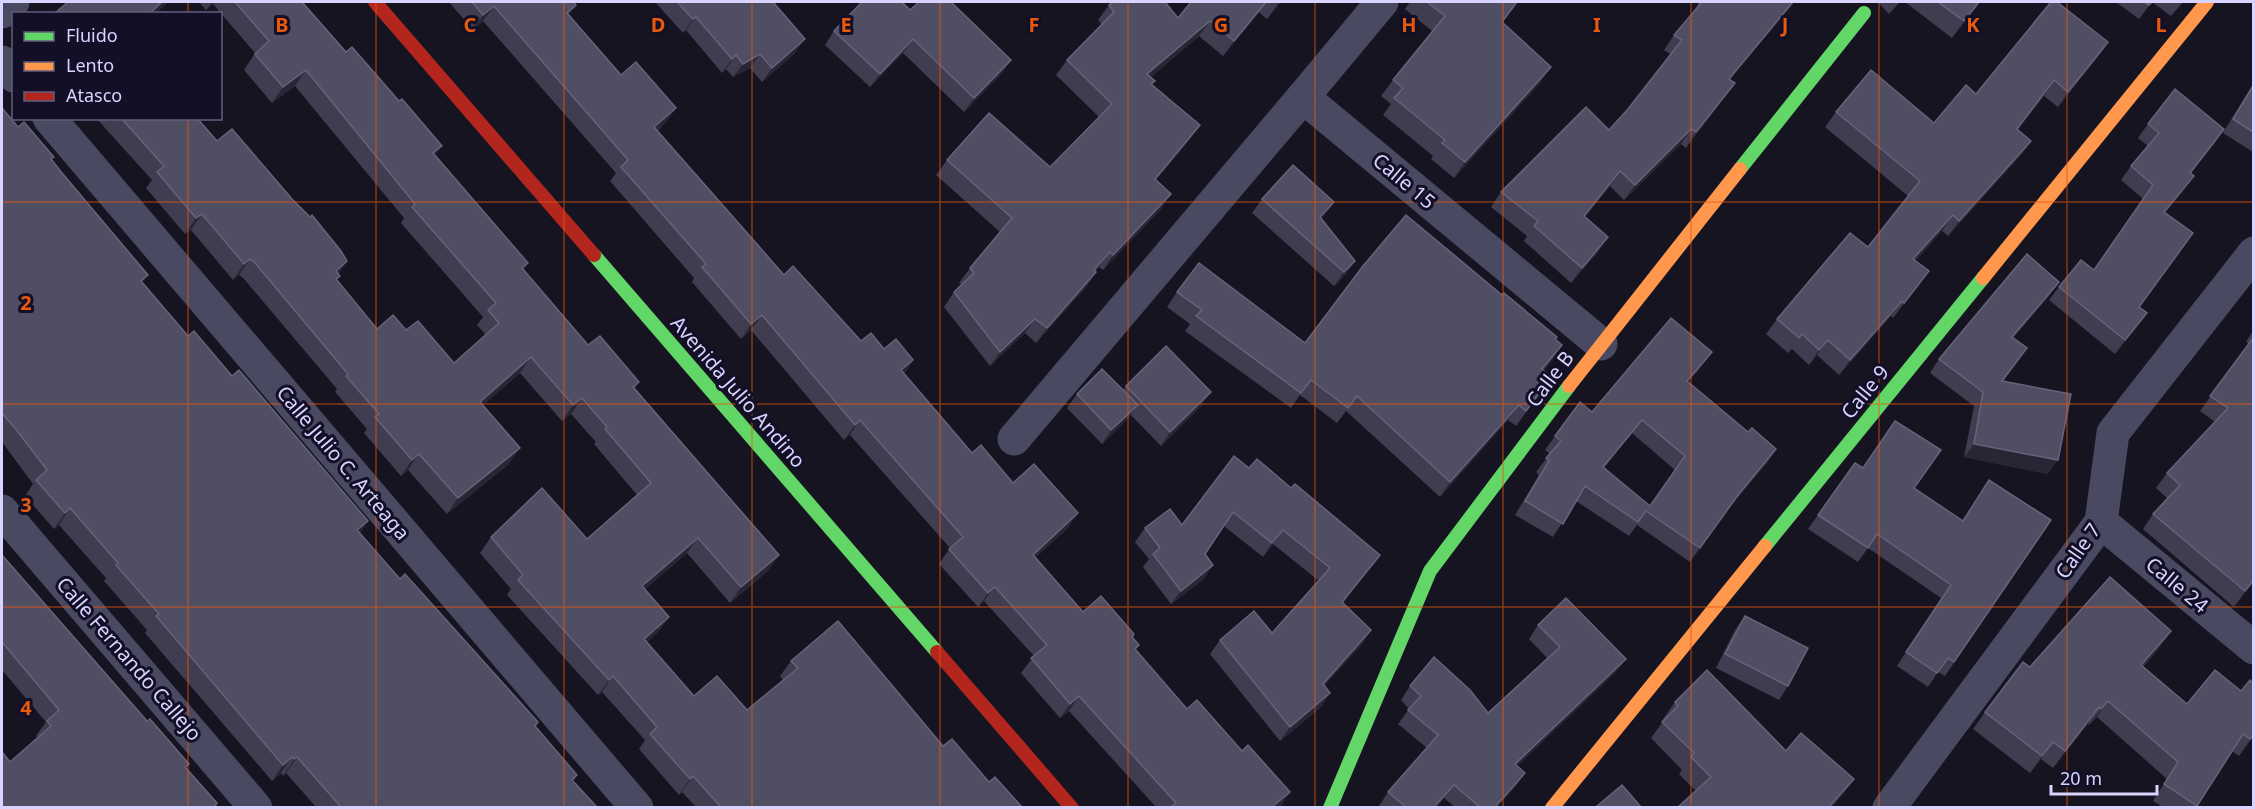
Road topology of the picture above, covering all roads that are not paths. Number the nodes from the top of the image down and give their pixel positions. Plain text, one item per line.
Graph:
1 (13, 2) edge
2 (375, 2) edge
3 (1382, 2) edge
4 (2208, 2) edge
5 (2, 12) edge
6 (1864, 13) dead end
7 (2, 62) edge
8 (12, 74) edge
9 (1303, 97) junction
10 (51, 120) edge
11 (2253, 253) edge
12 (1601, 344) junction
13 (1014, 439) dead end
14 (2, 511) edge
15 (2101, 522) junction
16 (2253, 648) edge
17 (256, 807) edge
18 (637, 807) edge
19 (1072, 807) edge
20 (1330, 807) edge
21 (1552, 807) edge
22 (1888, 807) edge

1 - 5 street
2 - 19 street, Avenida Julio Andino
3 - 9 street
4 - 21 street, Calle 9
6 - 12 street, Calle B
7 - 8 street
9 - 12 street, Calle 15
9 - 13 street
10 - 18 street, Calle Julio C. Arteaga
11 - 15 street, Calle 7
12 - 20 street, Calle B
14 - 17 street, Calle Fernando Callejo
15 - 16 street, Calle 24
15 - 22 street, Calle 7

